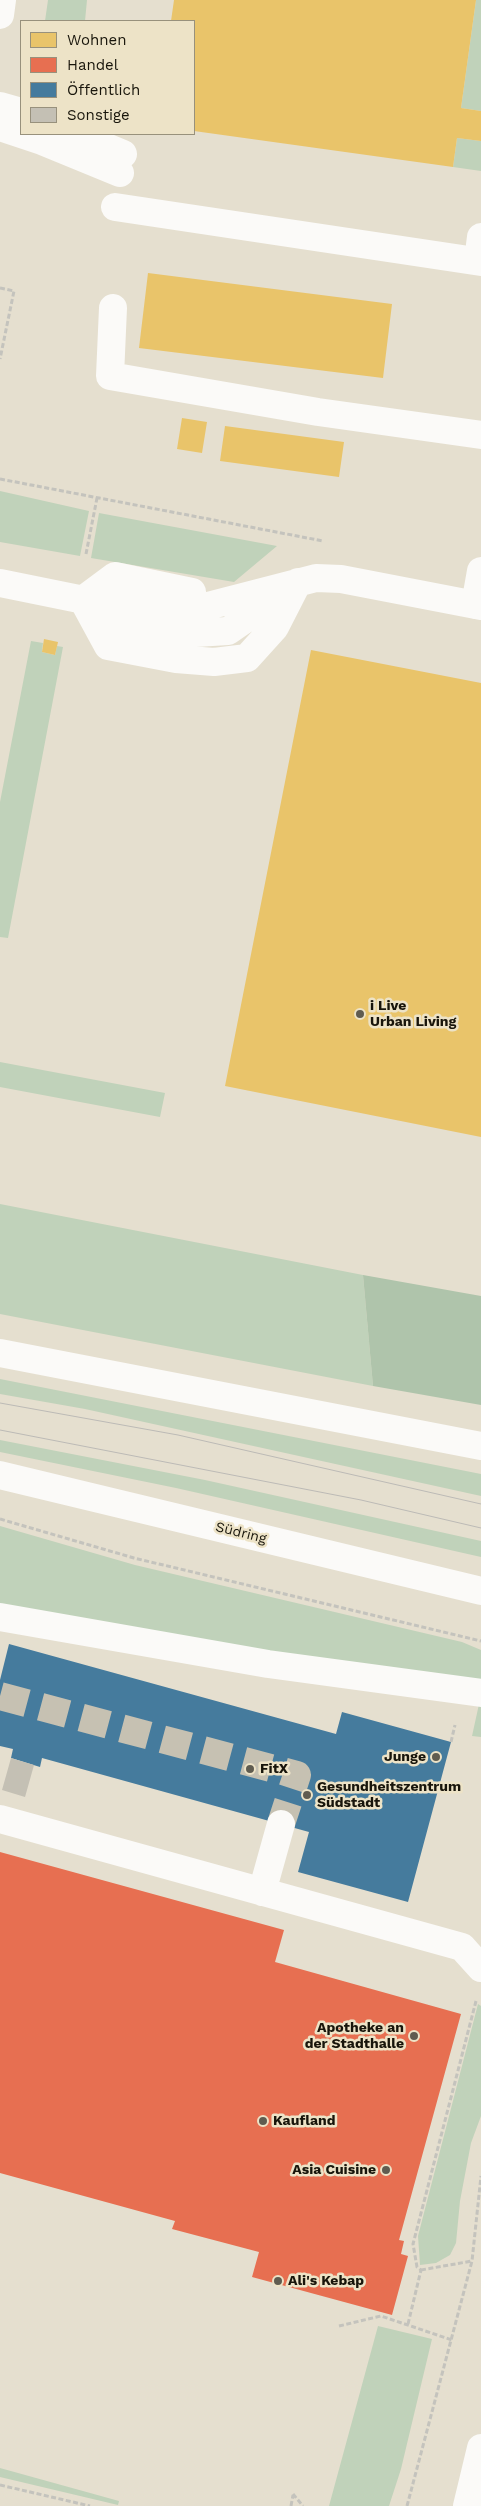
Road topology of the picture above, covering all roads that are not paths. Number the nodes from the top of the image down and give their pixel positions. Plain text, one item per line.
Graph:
1 (2, 0) edge
2 (0, 15) edge
3 (0, 106) edge
4 (20, 112) edge
5 (0, 127) edge
6 (20, 134) edge
7 (24, 135) edge
8 (77, 135) edge
9 (115, 207) dead end
10 (480, 253) edge
11 (113, 308) dead end
12 (481, 435) edge
13 (481, 571) edge
14 (298, 582) junction
15 (0, 583) edge
16 (81, 600) junction
17 (478, 605) edge
18 (112, 618) junction
19 (0, 1353) edge
20 (481, 1446) edge
21 (0, 1475) edge
22 (481, 1591) edge
23 (0, 1617) edge
24 (481, 1693) edge
25 (0, 1819) edge
26 (281, 1824) tunnel mouth
27 (262, 1892) junction
28 (481, 1968) edge
29 (481, 2448) edge
30 (467, 2506) edge

1 - 2 main road
3 - 4 main road
5 - 6 main road
7 - 8 main road
9 - 10 main road
11 - 12 main road
13 - 17 main road
14 - 17 main road
14 - 18 main road
14 - 18 main road
15 - 16 main road
16 - 18 main road
16 - 18 main road
19 - 20 main road
21 - 22 main road, Südring
23 - 24 main road
25 - 27 main road
26 - 27 main road
27 - 28 main road
29 - 30 main road

